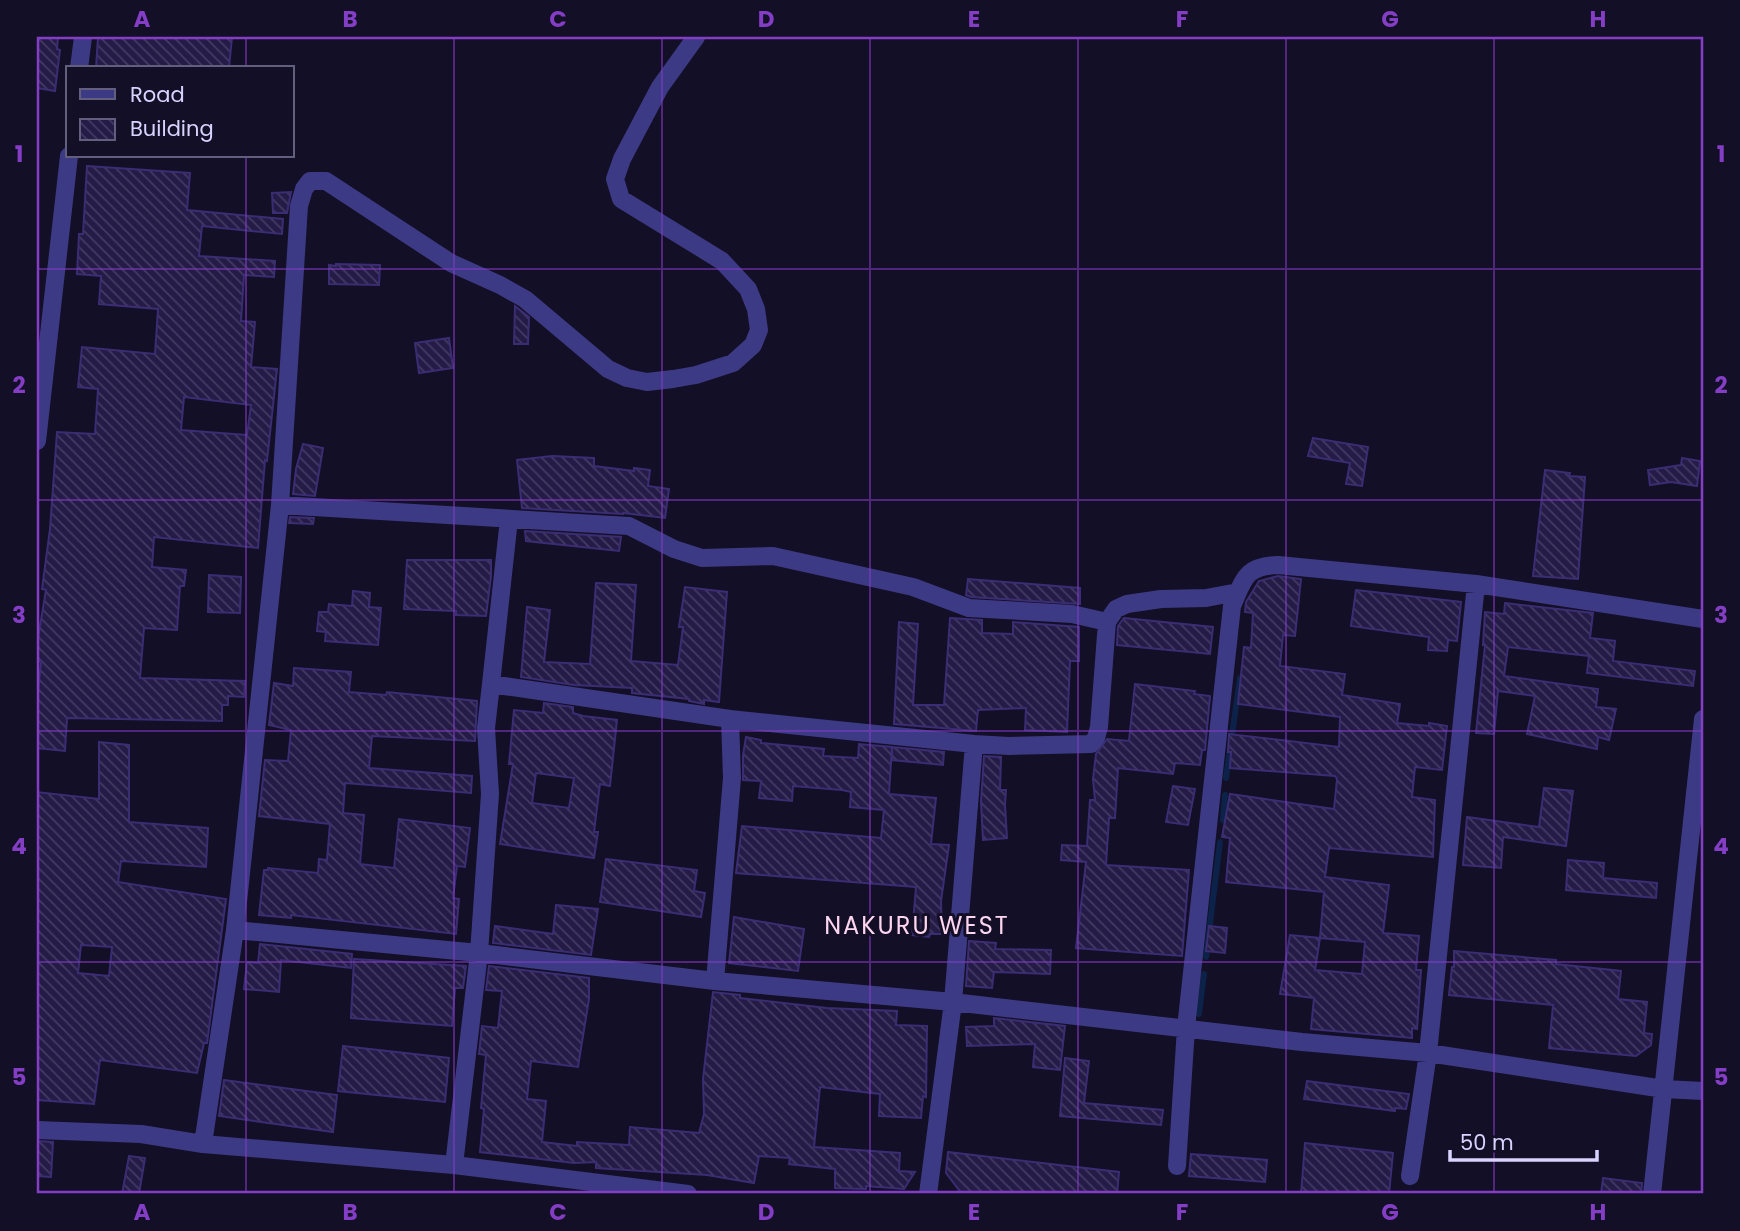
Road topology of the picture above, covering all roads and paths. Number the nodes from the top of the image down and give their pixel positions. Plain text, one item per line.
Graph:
1 (83, 37) edge
2 (696, 37) edge
3 (79, 66) edge
4 (69, 158) edge
5 (37, 441) edge
6 (280, 505) junction
7 (509, 519) junction
8 (1476, 584) junction
9 (1238, 592) junction
10 (1703, 619) edge
11 (1107, 622) junction
12 (491, 684) junction
13 (730, 719) junction
14 (1703, 719) edge
15 (974, 744) junction
16 (235, 930) junction
17 (479, 953) junction
18 (715, 981) junction
19 (953, 1002) junction
20 (1186, 1028) junction
21 (1428, 1053) junction
22 (1664, 1089) junction
23 (1703, 1091) edge
24 (37, 1130) edge
25 (203, 1144) junction
26 (454, 1165) junction
27 (1177, 1166) dead end
28 (1410, 1176) dead end
29 (688, 1194) edge
30 (928, 1194) edge
31 (1651, 1194) edge

1 - 3 street
2 - 6 street
4 - 5 street
6 - 7 street
6 - 16 street
7 - 11 street
7 - 12 street
8 - 9 street
8 - 10 street
8 - 21 street
9 - 11 street
9 - 20 street
11 - 15 street
12 - 13 street
12 - 17 street
13 - 15 street
13 - 18 street
14 - 22 street
15 - 19 street
16 - 17 street
16 - 25 street
17 - 18 street
17 - 26 street
18 - 19 street
19 - 20 street
19 - 30 street
20 - 21 street
20 - 27 street
21 - 22 street
21 - 28 street
22 - 23 street
22 - 31 street
24 - 25 street
25 - 26 street
26 - 29 street

